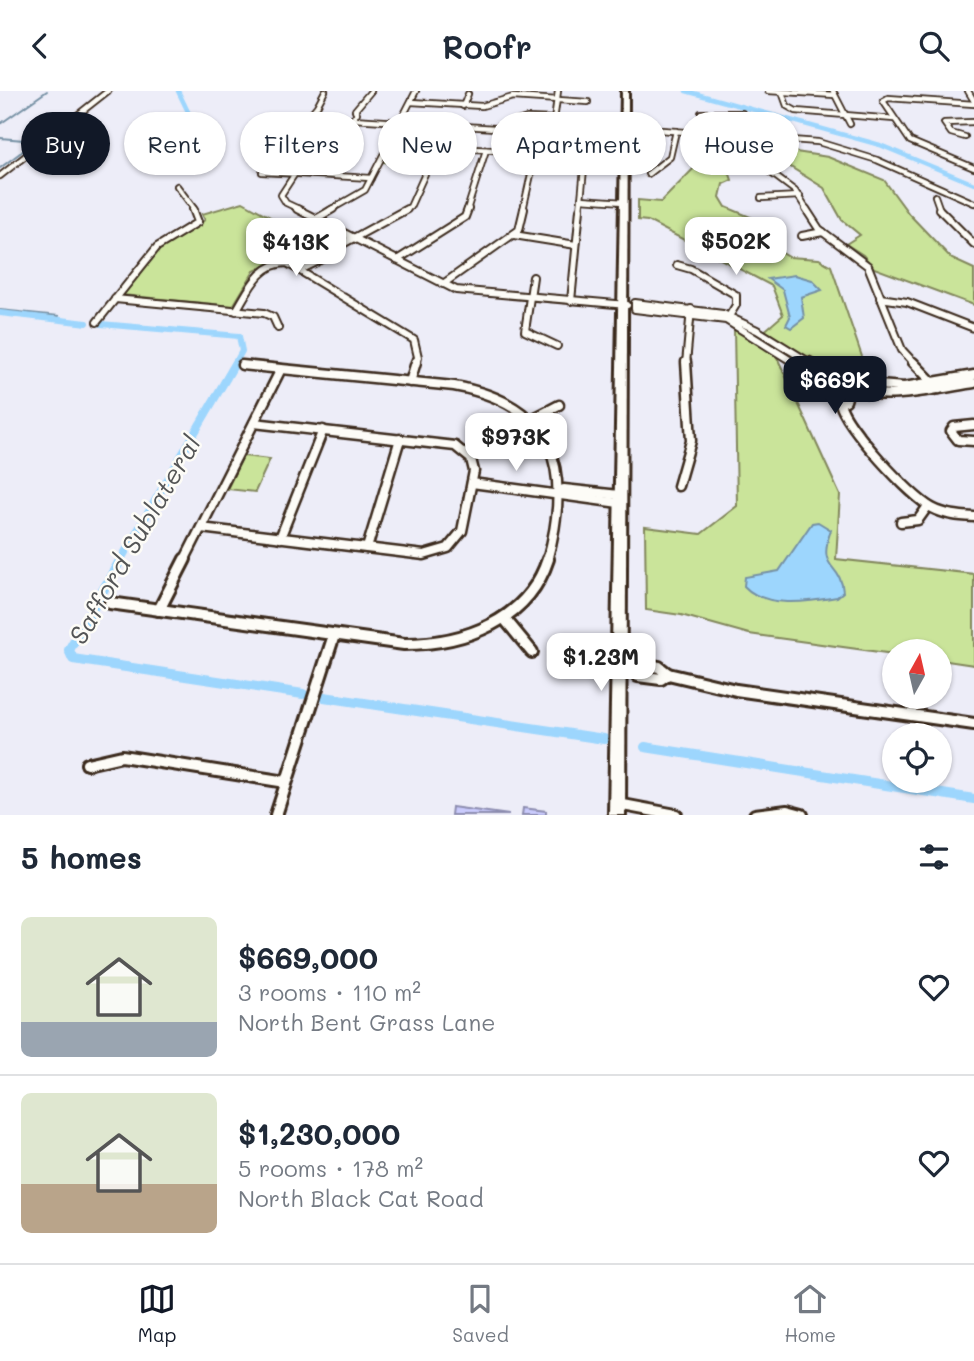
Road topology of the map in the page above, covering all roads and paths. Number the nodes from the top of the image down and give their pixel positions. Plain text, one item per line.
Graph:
1 (108, 91) edge
2 (325, 91) edge
3 (371, 91) edge
4 (416, 91) edge
5 (558, 91) edge
6 (625, 91) edge
7 (768, 91) edge
8 (971, 91) edge
9 (782, 92) edge
10 (834, 93) edge
11 (468, 94) dead end
12 (556, 100) junction
13 (411, 102) junction
14 (588, 102) dead end
15 (974, 102) edge
16 (463, 106) junction
17 (310, 112) edge
18 (359, 112) edge
19 (406, 112) edge
20 (554, 112) edge
21 (627, 112) edge
22 (846, 116) junction
23 (894, 119) junction
24 (974, 122) edge
25 (850, 124) dead end
26 (666, 130) edge
27 (676, 131) junction
28 (680, 131) edge
29 (965, 137) dead end
30 (799, 139) edge
31 (477, 149) edge
32 (486, 150) junction
33 (491, 150) edge
34 (666, 162) edge
35 (378, 165) edge
36 (974, 168) edge
37 (294, 175) edge
38 (334, 175) edge
39 (425, 175) edge
40 (531, 175) edge
41 (583, 175) edge
42 (626, 175) edge
43 (773, 175) edge
44 (0, 176) edge
45 (371, 178) junction
46 (177, 186) dead end
47 (942, 189) junction
48 (950, 193) junction
49 (800, 196) junction
50 (936, 196) junction
51 (761, 198) dead end
52 (581, 199) junction
53 (624, 202) junction
54 (974, 203) edge
55 (316, 219) junction
56 (823, 232) junction
57 (514, 235) junction
58 (802, 236) dead end
59 (355, 239) junction
60 (576, 244) junction
61 (974, 244) edge
62 (397, 260) junction
63 (677, 265) dead end
64 (302, 269) junction
65 (533, 277) dead end
66 (443, 284) junction
67 (530, 297) junction
68 (880, 298) junction
69 (115, 299) junction
70 (570, 301) junction
71 (623, 305) junction
72 (236, 311) junction
73 (691, 311) junction
74 (727, 318) junction
75 (97, 322) dead end
76 (278, 328) dead end
77 (974, 328) edge
78 (557, 346) dead end
79 (242, 365) dead end
80 (281, 369) junction
81 (974, 375) edge
82 (410, 382) junction
83 (932, 382) junction
84 (974, 383) edge
85 (847, 387) junction
86 (939, 389) junction
87 (559, 405) dead end
88 (532, 419) junction
89 (254, 423) junction
90 (974, 425) edge
91 (323, 431) junction
92 (400, 439) junction
93 (974, 440) edge
94 (472, 483) junction
95 (678, 486) dead end
96 (557, 492) junction
97 (619, 499) junction
98 (928, 506) junction
99 (974, 517) edge
100 (901, 522) dead end
101 (201, 528) junction
102 (280, 538) junction
103 (366, 548) junction
104 (110, 603) dead end
105 (159, 610) junction
106 (503, 618) junction
107 (334, 635) junction
108 (532, 652) dead end
109 (626, 668) junction
110 (974, 724) edge
111 (87, 764) dead end
112 (286, 782) junction
113 (617, 810) edge
114 (276, 815) edge
115 (676, 815) edge
116 (755, 815) edge
117 (802, 815) edge

1 - 44 street
2 - 17 street
3 - 18 street
4 - 13 street
5 - 12 street
6 - 21 main road
7 - 9 street
8 - 15 street
9 - 10 street
9 - 22 street
10 - 22 street
11 - 16 street
12 - 14 street
12 - 16 street
12 - 20 street
13 - 16 street
13 - 19 street
15 - 23 street
22 - 23 street
22 - 25 street
23 - 36 street
24 - 29 street
26 - 27 street
27 - 28 street
27 - 34 street
30 - 47 street
31 - 32 street
32 - 33 street
32 - 62 street
35 - 45 street
37 - 55 street
38 - 45 street
39 - 59 street
40 - 57 street
41 - 52 street
42 - 53 main road
43 - 49 street
45 - 55 street
46 - 69 street
47 - 48 street
47 - 50 street
48 - 50 street
48 - 54 street
49 - 51 street
49 - 56 street
50 - 61 street
52 - 53 street
52 - 60 street
53 - 71 main road
55 - 59 street
56 - 58 street
56 - 68 street
57 - 60 street
57 - 66 street
59 - 62 street
59 - 64 street
60 - 70 street
62 - 66 street
63 - 74 street
64 - 72 street
64 - 82 street
65 - 67 street
66 - 67 street
67 - 70 street
67 - 78 street
68 - 77 street
68 - 83 street
69 - 72 street
69 - 75 street
70 - 71 street
71 - 73 street
71 - 97 main road
72 - 76 street
73 - 74 street
73 - 95 street
74 - 85 street
79 - 80 street
80 - 82 street
80 - 89 street
81 - 83 street
82 - 88 street
83 - 85 street
83 - 86 street
84 - 86 street
85 - 86 street
85 - 98 street
87 - 88 street
88 - 96 street
89 - 91 street
89 - 101 street
90 - 93 street
91 - 92 street
91 - 102 street
92 - 94 street
92 - 103 street
94 - 96 street
94 - 103 street
96 - 97 street
96 - 106 street
97 - 109 main road
98 - 99 street
98 - 100 street
101 - 102 street
101 - 105 street
102 - 103 street
104 - 105 street
105 - 107 street
106 - 107 street
106 - 108 street
107 - 112 street
109 - 110 street
109 - 113 main road
111 - 112 street
112 - 114 street
113 - 115 street
116 - 117 street

